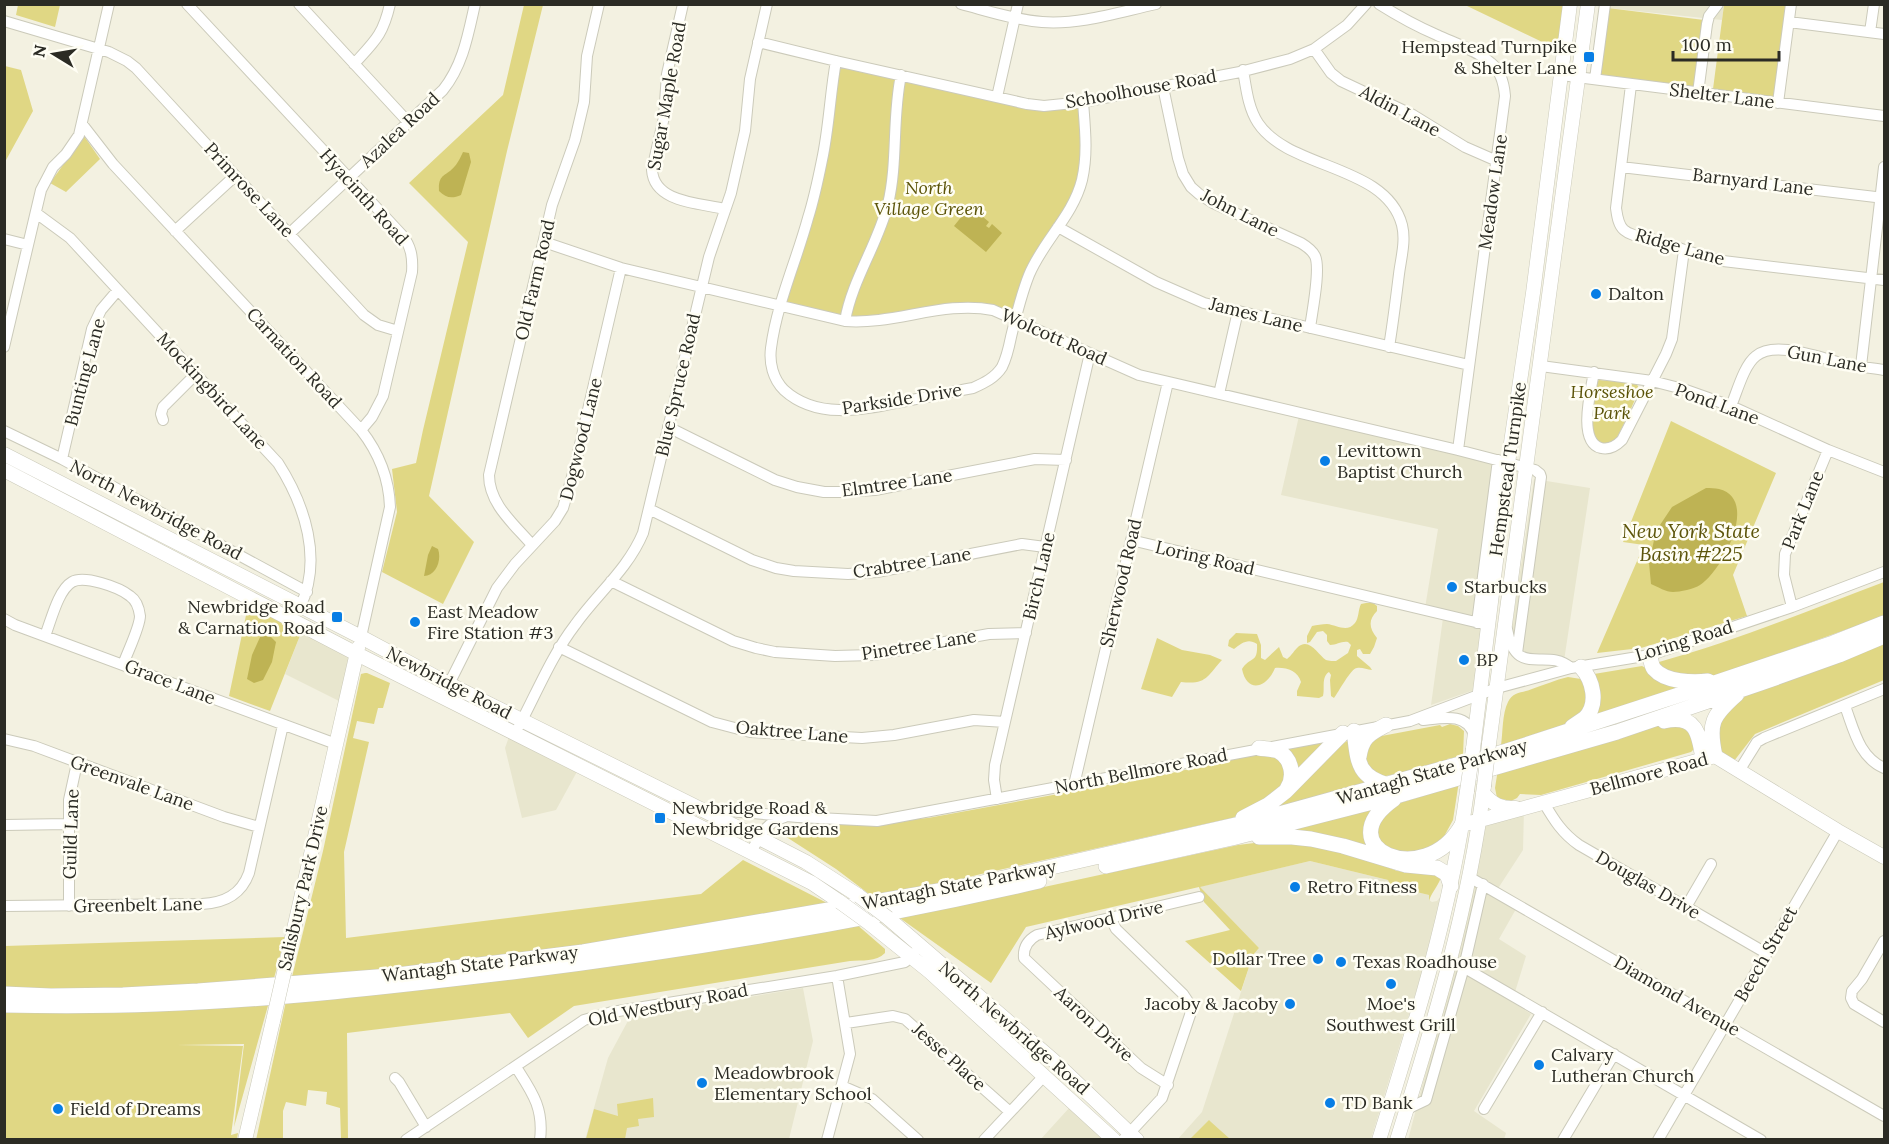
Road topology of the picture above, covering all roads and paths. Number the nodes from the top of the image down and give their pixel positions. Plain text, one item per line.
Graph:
1 (110, 4) edge
2 (188, 4) edge
3 (299, 4) edge
4 (390, 4) edge
5 (475, 4) edge
6 (599, 4) edge
7 (683, 4) edge
8 (767, 4) edge
9 (962, 4) edge
10 (1018, 4) edge
11 (1156, 4) edge
12 (1365, 4) edge
13 (1378, 4) edge
14 (1570, 4) edge
15 (1588, 4) edge
16 (1596, 4) edge
17 (1605, 4) edge
18 (1718, 4) edge
19 (1791, 4) edge
20 (1874, 4) edge
21 (1015, 17) junction
22 (4, 21) edge
23 (1789, 22) junction
24 (1870, 32) junction
25 (1884, 34) edge
26 (758, 42) junction
27 (1583, 45) junction
28 (99, 48) junction
29 (1314, 49) junction
30 (836, 61) junction
31 (354, 64) junction
32 (1243, 70) junction
33 (901, 75) junction
34 (1561, 75) junction
35 (1578, 77) junction
36 (1595, 80) junction
37 (1631, 85) junction
38 (1163, 87) junction
39 (1698, 93) junction
40 (997, 97) junction
41 (1083, 102) junction
42 (1778, 103) junction
43 (1884, 116) edge
44 (409, 123) junction
45 (82, 124) junction
46 (1497, 161) junction
47 (1621, 167) junction
48 (1884, 167) edge
49 (235, 176) junction
50 (349, 178) junction
51 (1883, 198) edge
52 (725, 208) junction
53 (36, 213) junction
54 (1058, 227) junction
55 (175, 231) junction
56 (289, 234) junction
57 (4, 239) edge
58 (544, 242) junction
59 (28, 245) junction
60 (1684, 250) junction
61 (621, 268) junction
62 (1871, 279) junction
63 (1884, 280) edge
64 (701, 287) junction
65 (118, 290) junction
66 (779, 306) junction
67 (1238, 311) junction
68 (1016, 319) junction
69 (845, 321) junction
70 (7, 327) edge
71 (1310, 328) junction
72 (398, 331) junction
73 (4, 346) edge
74 (1389, 347) junction
75 (1090, 353) junction
76 (1469, 365) junction
77 (1540, 366) junction
78 (1861, 366) junction
79 (1884, 370) edge
80 (1594, 372) junction
81 (196, 374) junction
82 (1652, 381) junction
83 (1168, 382) junction
84 (1219, 394) junction
85 (1731, 406) junction
86 (163, 420) dead end
87 (668, 427) junction
88 (4, 430) edge
89 (360, 430) junction
90 (1458, 450) junction
91 (1828, 450) junction
92 (4, 454) edge
93 (62, 459) junction
94 (1066, 460) junction
95 (1503, 461) junction
96 (1526, 467) junction
97 (4, 470) edge
98 (1884, 472) edge
99 (649, 509) junction
100 (168, 539) junction
101 (1131, 540) junction
102 (532, 545) junction
103 (1045, 547) junction
104 (161, 552) junction
105 (1884, 573) edge
106 (611, 581) junction
107 (307, 592) junction
108 (300, 607) junction
109 (1792, 607) junction
110 (4, 619) edge
111 (1505, 622) junction
112 (1482, 624) junction
113 (1884, 624) edge
114 (1026, 633) junction
115 (45, 636) junction
116 (1884, 636) edge
117 (361, 637) junction
118 (559, 647) junction
119 (1516, 653) junction
120 (357, 654) junction
121 (1650, 655) junction
122 (123, 665) junction
123 (1576, 668) junction
124 (1741, 682) junction
125 (449, 684) junction
126 (1497, 688) junction
127 (1884, 689) edge
128 (1480, 695) junction
129 (1845, 706) junction
130 (522, 721) junction
131 (1410, 721) junction
132 (1005, 722) junction
133 (283, 725) junction
134 (1386, 725) junction
135 (1348, 732) junction
136 (1617, 732) junction
137 (515, 734) junction
138 (1561, 735) junction
139 (4, 739) edge
140 (1474, 742) junction
141 (336, 744) junction
142 (1259, 748) junction
143 (1709, 758) junction
144 (77, 763) junction
145 (1359, 763) junction
146 (1884, 768) edge
147 (1739, 771) junction
148 (1074, 785) junction
149 (1483, 789) junction
150 (1286, 790) junction
151 (1394, 790) junction
152 (997, 799) junction
153 (1544, 803) junction
154 (698, 808) junction
155 (1527, 808) junction
156 (798, 817) junction
157 (1479, 820) junction
158 (68, 824) junction
159 (4, 825) edge
160 (1462, 825) junction
161 (259, 827) junction
162 (1838, 831) junction
163 (1229, 832) junction
164 (759, 838) junction
165 (751, 852) junction
166 (1884, 856) edge
167 (1711, 864) dead end
168 (1469, 877) junction
169 (1483, 884) junction
170 (1451, 886) junction
171 (1199, 897) dead end
172 (4, 906) edge
173 (69, 906) junction
174 (1686, 907) junction
175 (888, 918) joint
176 (1111, 919) junction
177 (869, 923) joint
178 (1884, 941) edge
179 (916, 951) junction
180 (1766, 954) junction
181 (1024, 958) joint
182 (1451, 960) junction
183 (1432, 965) junction
184 (1464, 967) junction
185 (837, 976) junction
186 (4, 994) edge
187 (4, 1005) edge
188 (1542, 1012) junction
189 (1884, 1022) edge
190 (846, 1023) junction
191 (1725, 1024) junction
192 (1429, 1040) junction
193 (1614, 1054) junction
194 (516, 1066) junction
195 (1044, 1076) junction
196 (395, 1078) dead end
197 (842, 1086) junction
198 (1168, 1086) junction
199 (1684, 1095) junction
200 (1407, 1109) junction
201 (1484, 1109) dead end
202 (1010, 1112) junction
203 (1884, 1116) edge
204 (426, 1126) junction
205 (1130, 1137) edge
206 (1756, 1138) edge
207 (245, 1140) edge
208 (406, 1140) edge
209 (540, 1140) edge
210 (827, 1140) edge
211 (918, 1140) edge
212 (984, 1140) edge
213 (1114, 1140) edge
214 (1379, 1140) edge
215 (1398, 1140) edge
216 (1563, 1140) edge
217 (1658, 1140) edge

1 - 28 street
2 - 50 street, Hyacinth Road
3 - 31 street
4 - 31 street
5 - 44 street, Azalea Road
6 - 58 street, Old Farm Road
7 - 52 street, Sugar Maple Road
8 - 26 street, Blue Spruce Road
9 - 21 street
10 - 21 street
11 - 21 street
12 - 29 street, Schoolhouse Road
13 - 46 street, Meadow Lane
14 - 34 main road, Hempstead Turnpike
15 - 27 main road, Hempstead Turnpike
16 - 27 main road
17 - 36 street
18 - 39 street
19 - 23 street
20 - 24 street
21 - 40 street
22 - 28 street, Primrose Lane
23 - 24 street
23 - 42 street
24 - 25 street
26 - 30 street, Schoolhouse Road
26 - 52 street, Blue Spruce Road
27 - 35 main road, Hempstead Turnpike
28 - 45 street
28 - 49 street, Primrose Lane
29 - 32 street, Schoolhouse Road
29 - 46 street, Aldin Lane
30 - 33 street, Schoolhouse Road
30 - 66 street, Parkside Drive
31 - 44 street
32 - 38 street, Schoolhouse Road
32 - 74 street
33 - 40 street, Schoolhouse Road
33 - 69 street
34 - 35 street, Shelter Lane
34 - 95 main road, Hempstead Turnpike
35 - 36 street, Shelter Lane
35 - 77 main road, Hempstead Turnpike
36 - 37 street, Shelter Lane
37 - 39 street, Shelter Lane
37 - 47 street, Ridge Lane
38 - 41 street, Schoolhouse Road
38 - 71 street, John Lane
39 - 42 street, Shelter Lane
40 - 41 street, Schoolhouse Road
41 - 54 street, Parkside Drive
42 - 43 street, Shelter Lane
44 - 50 street, Azalea Road
45 - 53 street
45 - 55 street, Carnation Road
46 - 76 street, Meadow Lane
47 - 51 street, Barnyard Lane
47 - 60 street, Ridge Lane
48 - 51 street
49 - 55 street
49 - 56 street, Primrose Lane
50 - 56 street, Azalea Road
50 - 72 street, Hyacinth Road
51 - 62 street
52 - 64 street, Blue Spruce Road
53 - 59 street
53 - 65 street, Mockingbird Lane
54 - 67 street, James Lane
54 - 68 street, Parkside Drive
55 - 89 street, Carnation Road
56 - 72 street, Primrose Lane
57 - 59 street
58 - 61 street, Wolcott Road
58 - 102 street, Old Farm Road
59 - 70 street
60 - 62 street, Ridge Lane
60 - 82 street
61 - 64 street, Wolcott Road
61 - 102 street, Dogwood Lane
62 - 63 street, Ridge Lane
62 - 78 street
64 - 66 street, Wolcott Road
64 - 87 street, Blue Spruce Road
65 - 81 street, Mockingbird Lane
65 - 93 street, Bunting Lane
66 - 68 street, Parkside Drive
66 - 69 street, Wolcott Road
67 - 71 street, James Lane
67 - 84 street
68 - 69 street, Wolcott Road
68 - 75 street, Wolcott Road
70 - 73 street
71 - 74 street, James Lane
72 - 89 street, Hyacinth Road
74 - 76 street, James Lane
75 - 83 street, Wolcott Road
75 - 94 street, Birch Lane
76 - 90 street, Meadow Lane
77 - 80 street, Pond Lane
77 - 96 main road, Hempstead Turnpike
78 - 79 street, Gun Lane
78 - 85 street, Gun Lane
80 - 82 street, Pond Lane
80 - 82 street
81 - 86 street
81 - 107 street, Mockingbird Lane
82 - 85 street, Pond Lane
83 - 84 street, Wolcott Road
83 - 101 street, Sherwood Road
84 - 90 street, Wolcott Road
85 - 91 street, Pond Lane
87 - 94 street, Elmtree Lane
87 - 99 street, Blue Spruce Road
88 - 93 street, North Newbridge Road
89 - 117 street, Carnation Road
90 - 95 street, Wolcott Road
91 - 98 street, Pond Lane
91 - 109 street, Park Lane
92 - 100 main road, Newbridge Road
93 - 107 street, North Newbridge Road
94 - 103 street, Birch Lane
95 - 96 street, Wolcott Road
95 - 112 main road, Hempstead Turnpike
96 - 111 main road, Hempstead Turnpike
96 - 119 street, Hempstead Turnpike
97 - 104 main road, Newbridge Road
99 - 103 street, Crabtree Lane
99 - 106 street, Blue Spruce Road
100 - 104 main road
100 - 108 main road, Newbridge Road
101 - 112 street, Loring Road
101 - 148 street, Sherwood Road
102 - 125 street, Dogwood Lane
103 - 114 street, Birch Lane
104 - 120 main road, Newbridge Road
105 - 109 street, Loring Road
106 - 114 street, Pinetree Lane
106 - 118 street, Blue Spruce Road
107 - 108 street, Mockingbird Lane
108 - 117 main road, Newbridge Road
109 - 121 street, Loring Road
110 - 115 street, Grace Lane
111 - 119 street
111 - 126 main road, Hempstead Turnpike
112 - 128 main road, Hempstead Turnpike
113 - 124 highway, Wantagh State Parkway
114 - 132 street, Birch Lane
115 - 122 street, Grace Lane
115 - 122 street
116 - 124 highway, Wantagh State Parkway
117 - 120 main road, Salisbury Park Drive
117 - 125 main road, Newbridge Road
118 - 130 street, Blue Spruce Road
118 - 132 street, Oaktree Lane
119 - 123 street
120 - 137 main road, Newbridge Road
120 - 141 main road, Salisbury Park Drive
121 - 123 street, Loring Road
121 - 124 highway
122 - 133 street, Grace Lane
123 - 126 street, Loring Road
123 - 138 highway
124 - 136 highway, Wantagh State Parkway
124 - 138 highway, Wantagh State Parkway
124 - 143 highway
125 - 130 main road, Newbridge Road
126 - 128 street, Loring Road
126 - 149 main road, Hempstead Turnpike, bridge
127 - 129 street
128 - 131 street, North Bellmore Road
128 - 140 main road, Hempstead Turnpike
129 - 146 street
129 - 147 street
130 - 137 street, Blue Spruce Road
130 - 154 main road, Newbridge Road
131 - 134 street, North Bellmore Road
131 - 140 street
132 - 152 street, Birch Lane
133 - 141 street, Grace Lane
133 - 161 street, Greenbelt Lane
134 - 135 street, North Bellmore Road
134 - 145 highway
135 - 142 street, North Bellmore Road
135 - 145 highway
135 - 150 highway
136 - 143 highway
136 - 151 highway, Wantagh State Parkway
137 - 165 main road, Newbridge Road
138 - 151 highway, Wantagh State Parkway
139 - 144 street, Greenvale Lane
140 - 160 main road, Hempstead Turnpike, bridge
141 - 207 main road, Salisbury Park Drive, bridge
142 - 148 street, North Bellmore Road
142 - 150 highway
143 - 147 main road, Bellmore Road
143 - 153 main road, Bellmore Road
144 - 158 street, Guild Lane
144 - 161 street, Greenvale Lane
145 - 151 highway
147 - 162 main road, Bellmore Road
148 - 152 street, North Bellmore Road
149 - 155 main road
149 - 157 main road, Hempstead Turnpike
150 - 163 highway
151 - 160 highway
151 - 163 highway, Wantagh State Parkway
152 - 156 street, North Bellmore Road
153 - 155 main road, Bellmore Road
153 - 174 street, Douglas Drive
154 - 156 street, North Bellmore Road
154 - 164 main road, Newbridge Road
155 - 157 main road, Bellmore Road
156 - 164 street, North Bellmore Road
157 - 160 main road, Bellmore Road
157 - 168 main road, Hempstead Turnpike
158 - 159 street
158 - 173 street, Guild Lane
160 - 170 main road, Hempstead Turnpike
161 - 173 street, Greenbelt Lane
162 - 166 main road, Bellmore Road
162 - 180 street, Beech Street
163 - 170 highway
163 - 186 highway, Wantagh State Parkway
163 - 187 highway, Wantagh State Parkway
164 - 165 street, North Bellmore Road
164 - 175 main road, Newbridge Road, bridge
165 - 177 main road, Newbridge Road, bridge
167 - 174 street
168 - 169 street, Diamond Avenue
168 - 182 main road, Hempstead Turnpike
169 - 184 street
169 - 191 street, Diamond Avenue
170 - 183 main road, Hempstead Turnpike
171 - 176 street, Aylwood Drive
172 - 173 street, Greenbelt Lane
174 - 180 street, Douglas Drive
175 - 179 main road, North Newbridge Road
176 - 181 street, Aylwood Drive
176 - 198 street
177 - 179 main road, North Newbridge Road
178 - 189 street
179 - 185 street, Old Westbury Road
179 - 195 main road, North Newbridge Road
179 - 205 main road, North Newbridge Road
180 - 191 street, Beech Street
181 - 198 street, Aaron Drive
182 - 184 street
182 - 192 main road, Hempstead Turnpike
183 - 192 main road
183 - 214 main road, Hempstead Turnpike
184 - 188 street
184 - 200 street
185 - 190 street
185 - 194 street, Old Westbury Road
188 - 193 street
188 - 201 street
190 - 197 street
190 - 202 street, Jesse Place
191 - 199 street, Beech Street
191 - 203 street, Diamond Avenue
192 - 200 main road, Hempstead Turnpike
193 - 199 street
193 - 216 street
194 - 204 street, Old Westbury Road
194 - 209 street
195 - 202 street
195 - 213 main road, North Newbridge Road
196 - 204 street
197 - 210 street
197 - 211 street
198 - 205 street
199 - 206 street
199 - 217 street, Beech Street
200 - 215 main road, Hempstead Turnpike
202 - 212 street
204 - 208 street, Old Westbury Road

